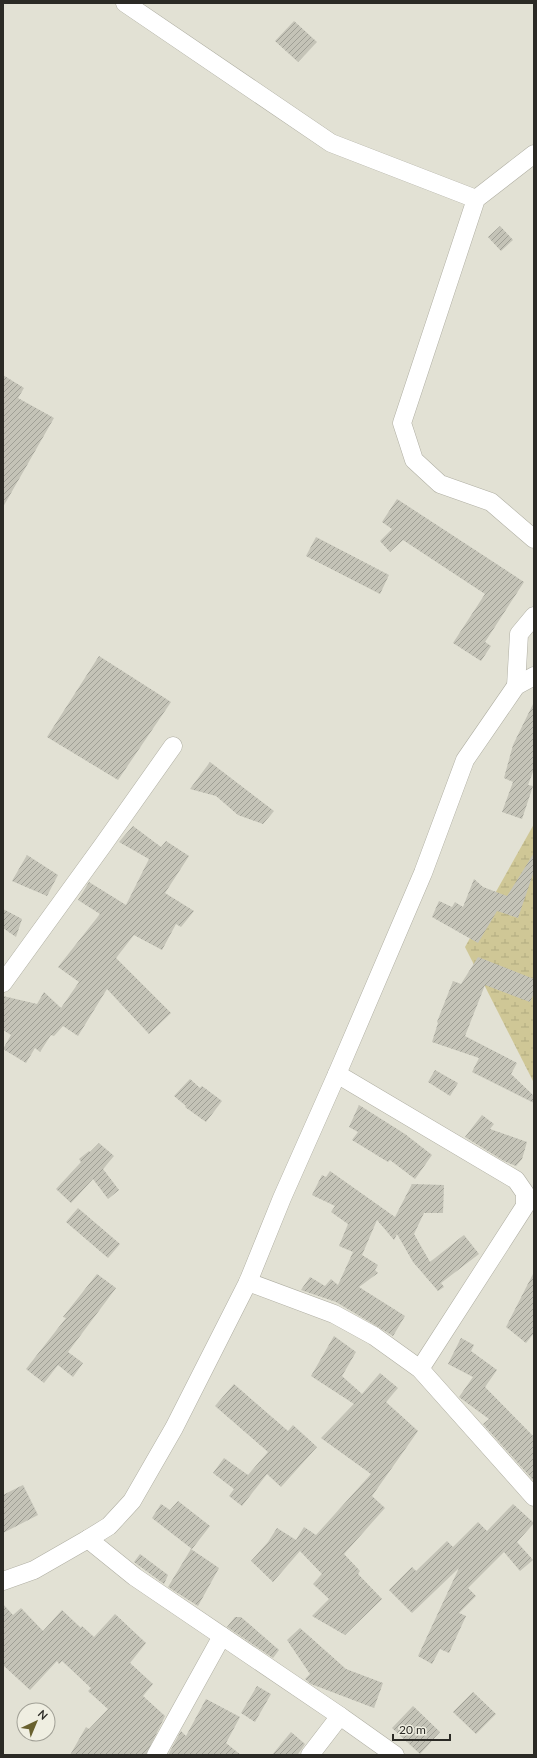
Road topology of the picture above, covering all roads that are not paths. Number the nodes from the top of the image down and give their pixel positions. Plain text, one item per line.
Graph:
1 (125, 3) edge
2 (534, 154) edge
3 (476, 200) junction
4 (534, 540) edge
5 (534, 616) edge
6 (534, 676) edge
7 (516, 686) junction
8 (173, 746) dead end
9 (3, 983) edge
10 (337, 1074) junction
11 (248, 1282) junction
12 (420, 1369) junction
13 (534, 1498) edge
14 (88, 1539) junction
15 (3, 1581) edge
16 (222, 1636) junction
17 (340, 1716) junction
18 (156, 1755) edge
19 (310, 1755) edge
20 (395, 1755) edge

1 - 3 street
2 - 3 street
3 - 4 street
5 - 7 street
6 - 7 street
7 - 10 street
8 - 9 street
10 - 11 street
10 - 12 street
11 - 12 street
11 - 14 street
12 - 13 street
14 - 15 street
14 - 16 street
16 - 17 street
16 - 18 street
17 - 19 street
17 - 20 street

